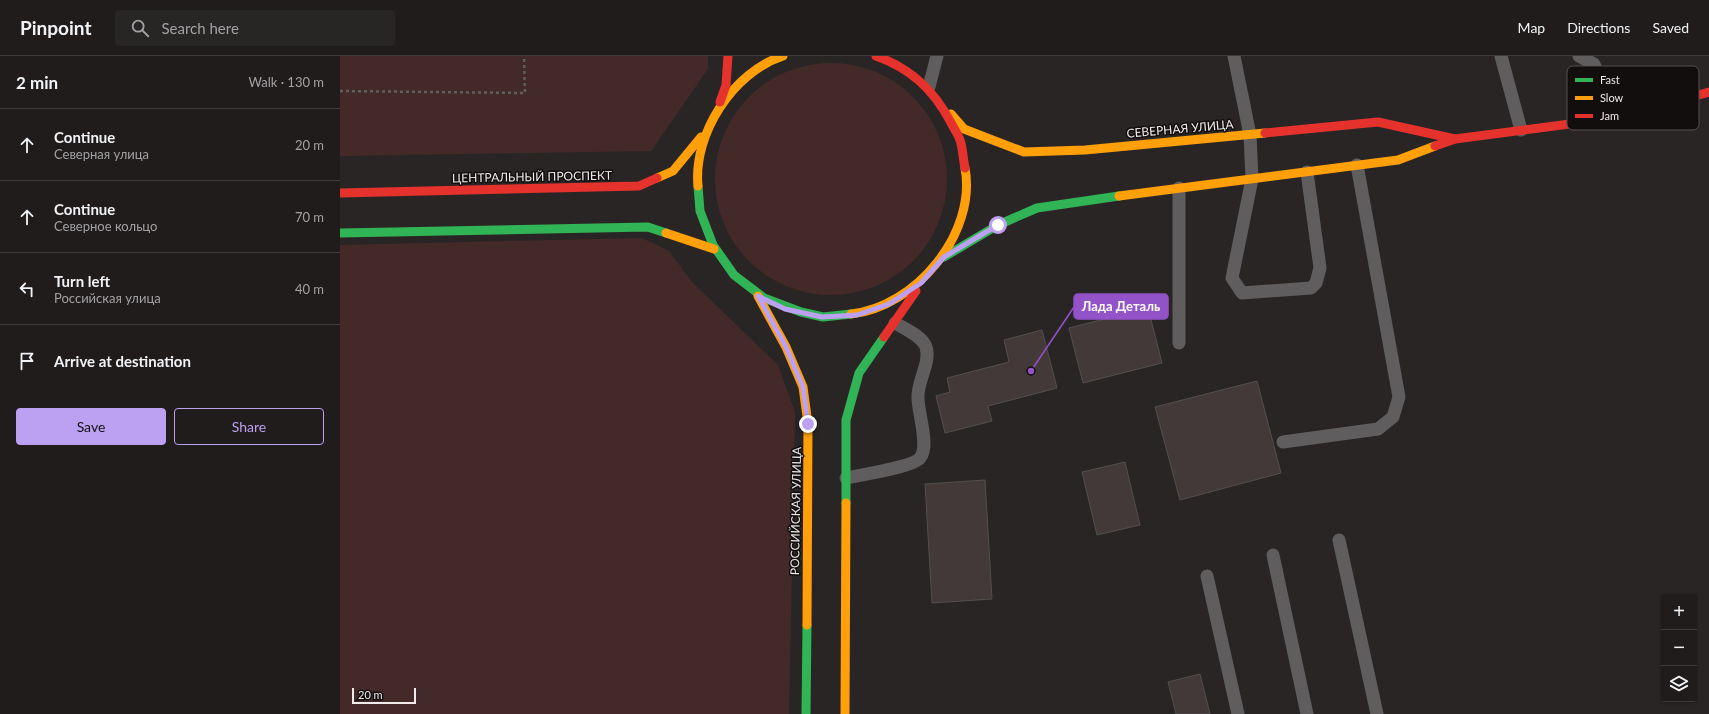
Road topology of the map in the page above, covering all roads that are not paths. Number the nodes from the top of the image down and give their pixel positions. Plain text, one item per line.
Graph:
1 (728, 56) edge
2 (783, 56) edge
3 (876, 56) edge
4 (937, 56) edge
5 (1234, 56) edge
6 (1500, 56) edge
7 (1579, 56) edge
8 (1595, 66) edge
9 (929, 88) junction
10 (1709, 92) edge
11 (1699, 95) edge
12 (718, 107) junction
13 (1567, 124) edge
14 (1521, 130) junction
15 (704, 133) junction
16 (1250, 135) junction
17 (1456, 139) junction
18 (1357, 165) junction
19 (1307, 172) junction
20 (1252, 179) junction
21 (1179, 188) junction
22 (340, 194) edge
23 (340, 233) edge
24 (714, 249) junction
25 (944, 257) junction
26 (921, 283) junction
27 (758, 296) junction
28 (895, 323) junction
29 (1179, 342) dead end
30 (1283, 442) dead end
31 (846, 478) junction
32 (1339, 540) dead end
33 (1273, 555) dead end
34 (1207, 576) dead end
35 (806, 714) edge
36 (845, 714) edge
37 (1238, 714) edge
38 (1307, 714) edge
39 (1377, 714) edge

1 - 12 street
2 - 12 street
3 - 9 street
4 - 9 lane
5 - 16 lane
6 - 14 lane
7 - 8 lane
9 - 16 street, СЕВЕРНАЯ УЛИЦА
9 - 25 street
10 - 11 street, СЕВЕРНАЯ УЛИЦА
12 - 15 street
13 - 14 street, СЕВЕРНАЯ УЛИЦА
14 - 17 street, СЕВЕРНАЯ УЛИЦА
15 - 22 street, ЦЕНТРАЛЬНЫЙ ПРОСПЕКТ
15 - 24 street
16 - 17 street, СЕВЕРНАЯ УЛИЦА
16 - 20 lane
17 - 18 street, СЕВЕРНАЯ УЛИЦА
18 - 19 street, СЕВЕРНАЯ УЛИЦА
18 - 30 lane
19 - 20 street, СЕВЕРНАЯ УЛИЦА
19 - 20 lane
20 - 21 street, СЕВЕРНАЯ УЛИЦА
21 - 25 street, СЕВЕРНАЯ УЛИЦА
21 - 29 lane
23 - 24 street
24 - 27 street
25 - 26 street
26 - 27 street
26 - 28 street
27 - 35 street, РОССИЙСКАЯ УЛИЦА
28 - 31 street
28 - 31 lane
31 - 36 street
32 - 39 lane
33 - 38 lane
34 - 37 lane

